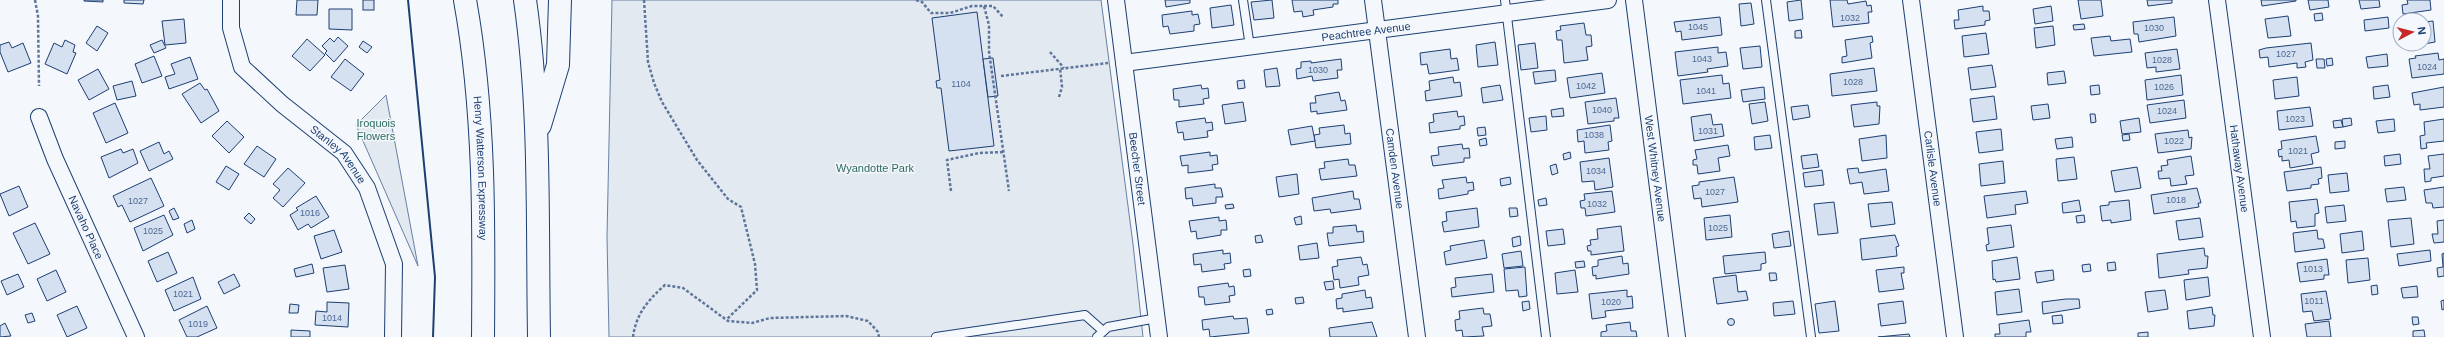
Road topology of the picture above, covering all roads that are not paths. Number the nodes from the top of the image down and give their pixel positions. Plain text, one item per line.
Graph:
1 (231, 0) edge
2 (466, 0) edge
3 (525, 0) edge
4 (560, 0) edge
5 (1116, 0) edge
6 (1244, 0) edge
7 (1373, 0) edge
8 (1608, 0) edge
9 (1634, 0) edge
10 (1766, 0) edge
11 (1911, 0) edge
12 (2217, 0) edge
13 (1506, 7) edge
14 (1377, 31) junction
15 (1250, 47) junction
16 (1124, 63) junction
17 (39, 117) dead end
18 (536, 140) junction
19 (1157, 318) junction
20 (1100, 334) edge
21 (136, 337) edge
22 (393, 337) edge
23 (483, 337) edge
24 (539, 337) edge
25 (936, 337) edge
26 (1159, 337) edge
27 (1417, 337) edge
28 (1546, 337) edge
29 (1677, 337) edge
30 (1811, 337) edge
31 (1956, 337) edge
32 (2262, 337) edge

1 - 22 street, Stanley Avenue
2 - 23 highway, Henry Watterson Expressway
3 - 18 highway
4 - 18 highway
5 - 16 street, Beecher Street
6 - 15 lane
7 - 14 street, Camden Avenue
8 - 13 street, Peachtree Avenue
9 - 29 street, West Whitney Avenue
10 - 30 lane
11 - 31 street, Carlisle Avenue
12 - 32 street, Hathaway Avenue
13 - 14 street, Peachtree Avenue
13 - 28 lane
14 - 15 street, Peachtree Avenue
14 - 27 street, Camden Avenue
15 - 16 street, Peachtree Avenue
16 - 19 street, Beecher Street
17 - 21 street, Navaho Place
18 - 24 highway
19 - 20 lane
19 - 26 street, Beecher Street
20 - 25 lane

